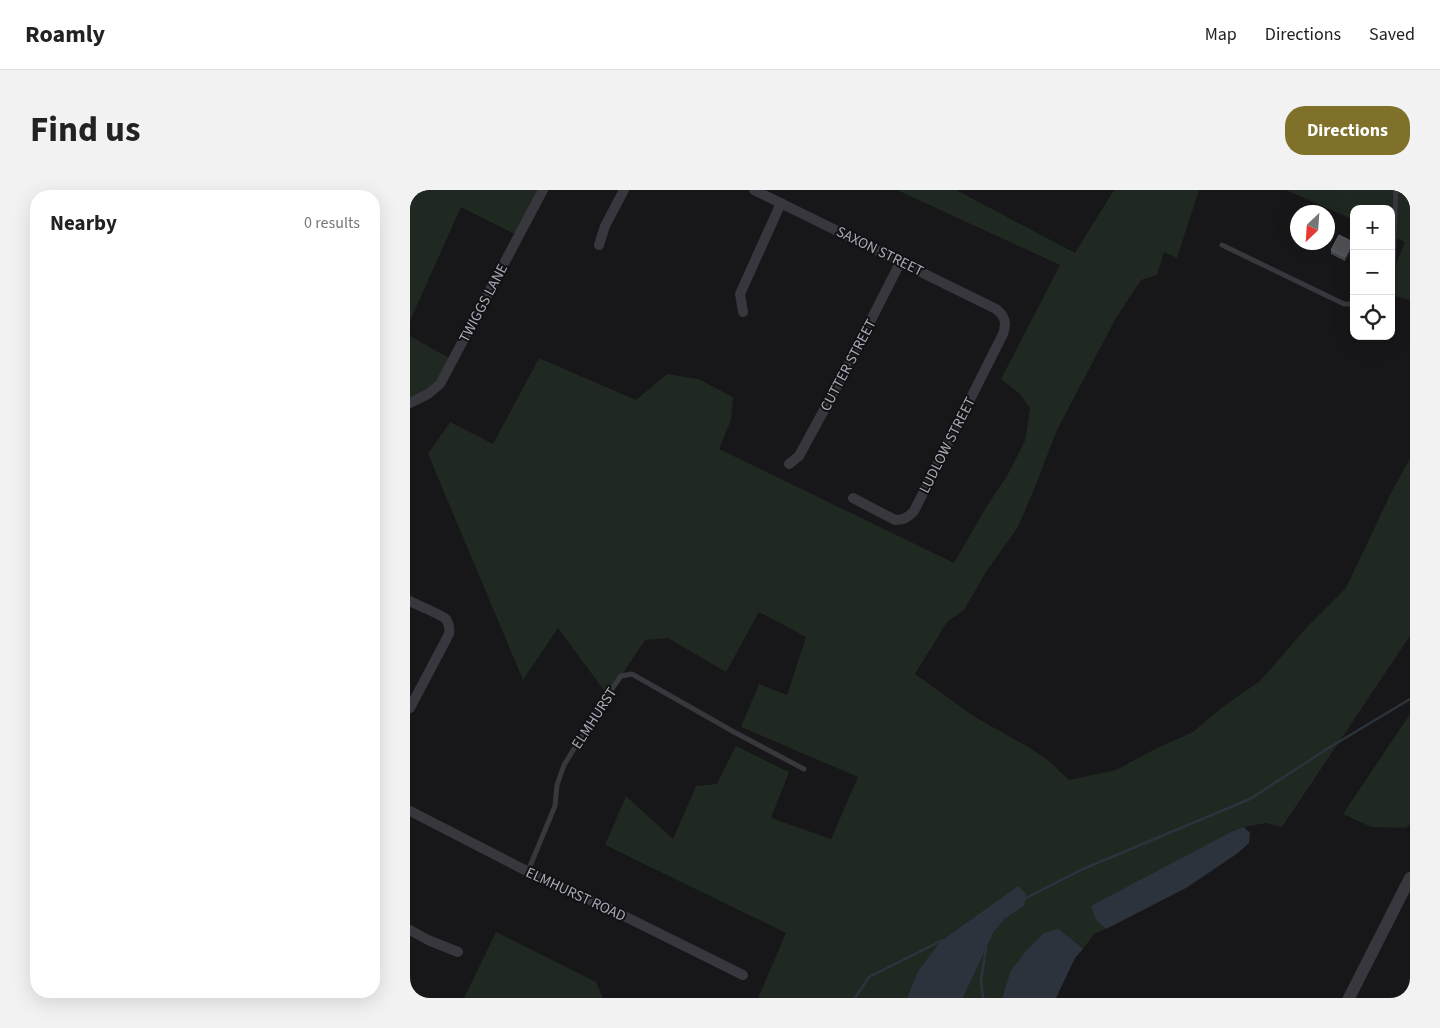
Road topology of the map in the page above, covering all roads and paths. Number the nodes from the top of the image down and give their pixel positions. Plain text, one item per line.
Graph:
1 (543, 190) edge
2 (624, 190) edge
3 (754, 190) edge
4 (1396, 190) edge
5 (781, 203) junction
6 (599, 245) dead end
7 (1222, 245) dead end
8 (1394, 250) edge
9 (901, 261) junction
10 (1350, 304) edge
11 (743, 312) dead end
12 (1003, 316) joint
13 (410, 403) edge
14 (789, 464) dead end
15 (853, 498) dead end
16 (410, 601) edge
17 (410, 708) edge
18 (804, 769) dead end
19 (410, 812) edge
20 (528, 871) junction
21 (1410, 878) edge
22 (410, 930) edge
23 (458, 952) dead end
24 (743, 976) dead end
25 (1349, 998) edge

1 - 13 street, TWIGGS LANE
2 - 6 street
3 - 5 street, SAXON STREET
4 - 8 lane
5 - 9 street, SAXON STREET
5 - 11 street
7 - 10 lane
9 - 12 street, SAXON STREET
9 - 14 street, CUTTER STREET
12 - 15 street, LUDLOW STREET
16 - 17 street
18 - 20 lane, ELMHURST
19 - 20 street, ELMHURST ROAD
20 - 24 street, ELMHURST ROAD
21 - 25 street
22 - 23 street

